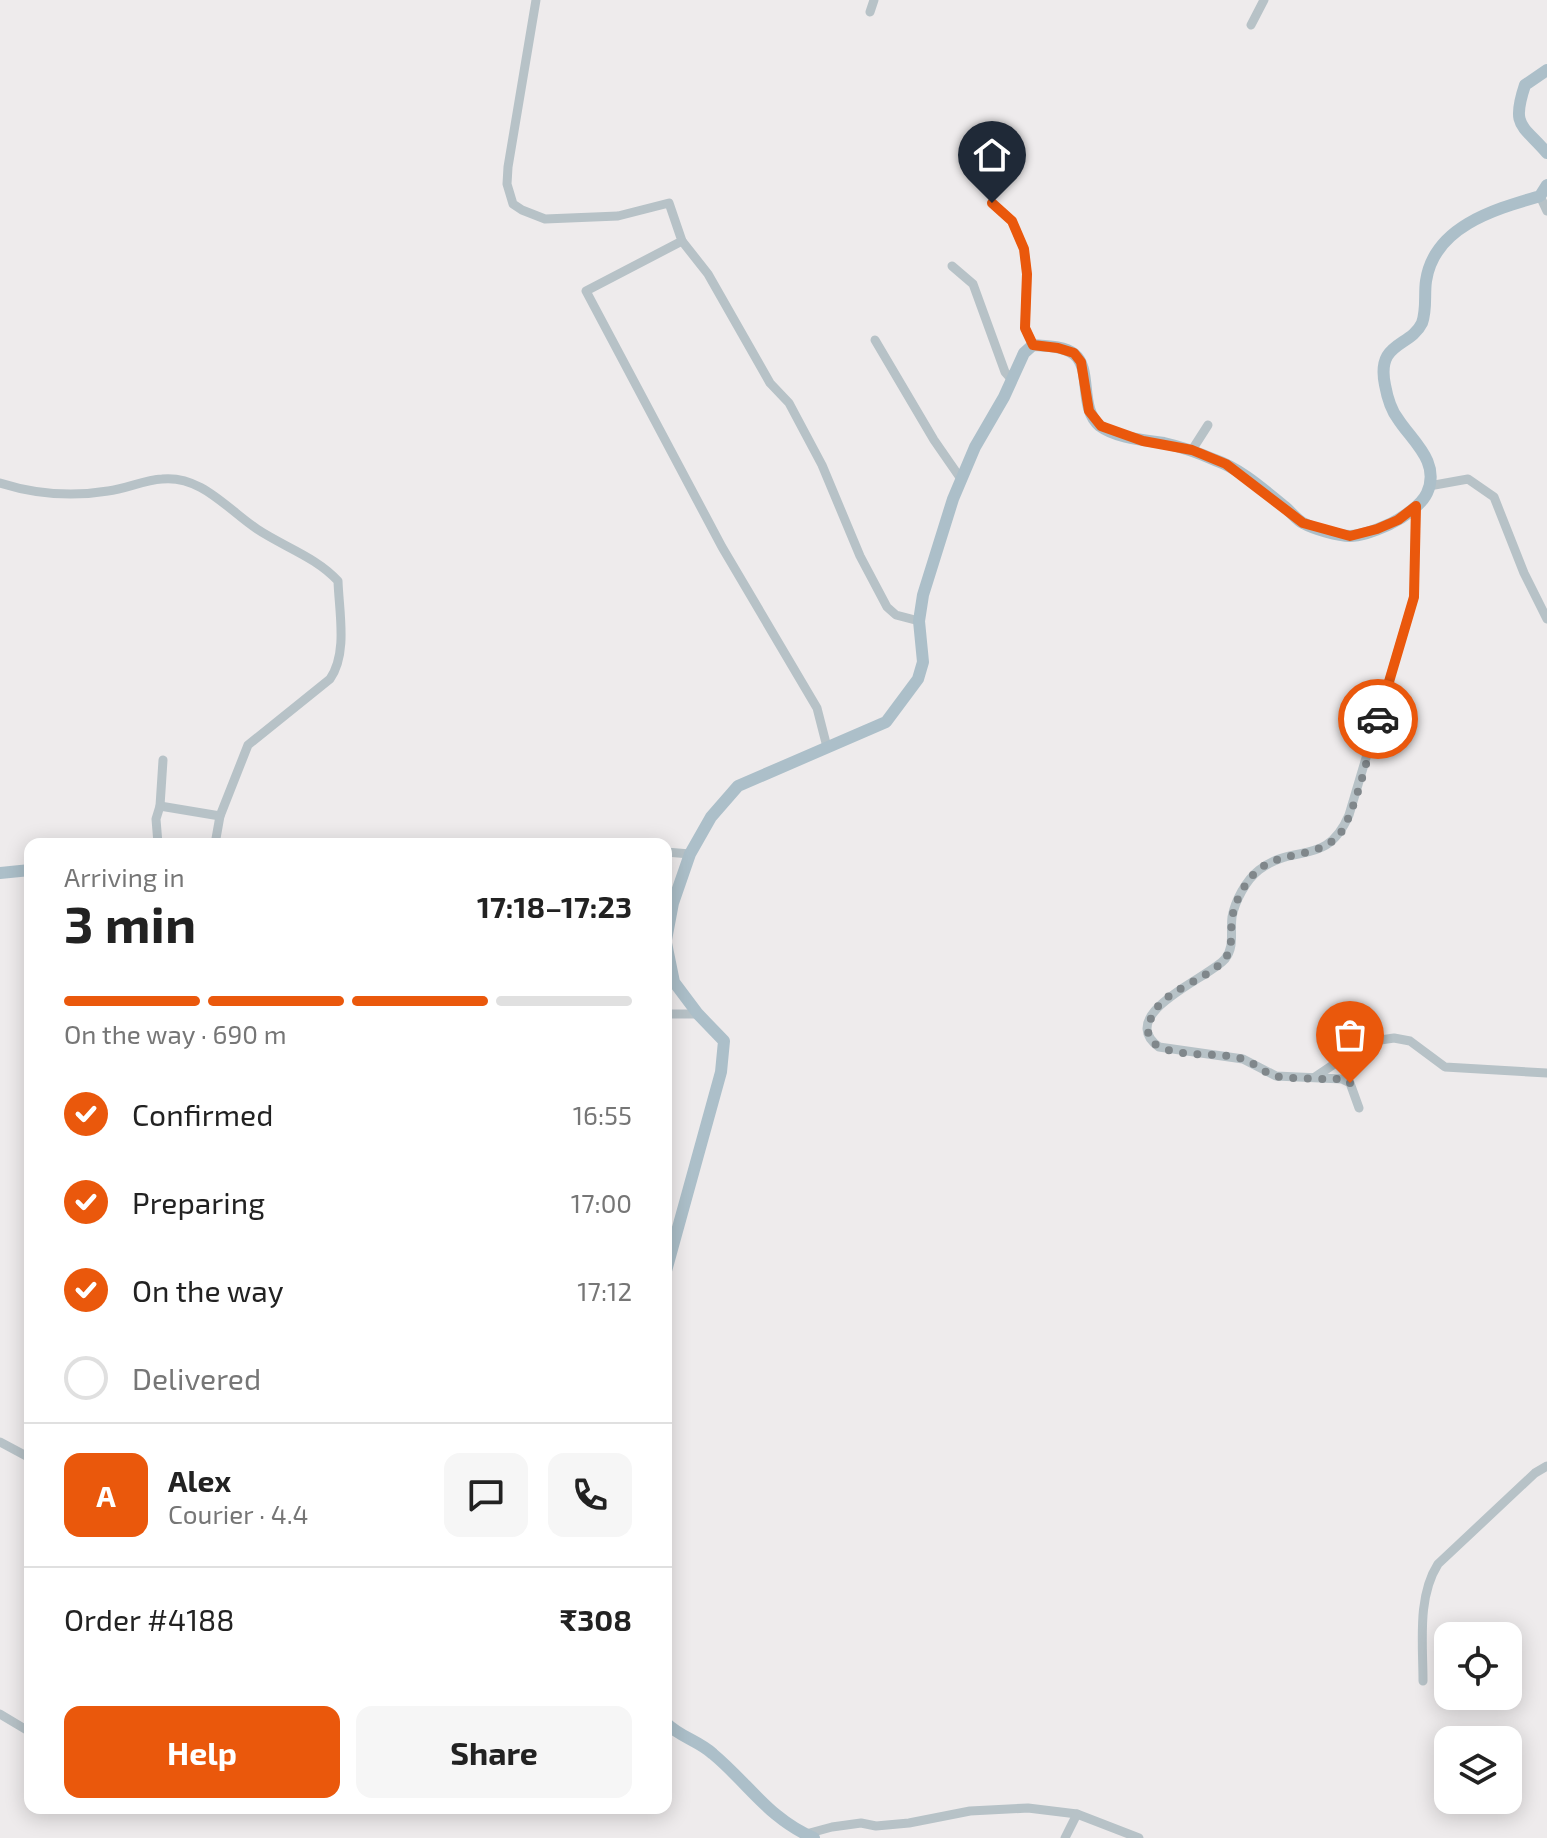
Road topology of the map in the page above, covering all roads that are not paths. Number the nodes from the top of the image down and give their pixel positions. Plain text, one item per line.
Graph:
1 (536, 0) edge
2 (874, 0) edge
3 (1264, 0) edge
4 (870, 12) dead end
5 (1251, 25) dead end
6 (1547, 70) edge
7 (1547, 153) edge
8 (1544, 190) edge
9 (992, 203) dead end
10 (1547, 211) edge
11 (682, 241) junction
12 (952, 266) dead end
13 (875, 340) dead end
14 (1033, 345) junction
15 (1012, 380) junction
16 (1208, 425) dead end
17 (1192, 450) junction
18 (961, 479) junction
19 (0, 483) edge
20 (1429, 486) junction
21 (1416, 506) junction
22 (1547, 619) edge
23 (919, 621) junction
24 (827, 747) junction
25 (163, 760) dead end
26 (160, 806) junction
27 (220, 816) junction
28 (158, 838) edge
29 (216, 838) edge
30 (672, 852) edge
31 (690, 854) junction
32 (24, 871) edge
33 (0, 873) edge
34 (672, 908) edge
35 (672, 972) edge
36 (672, 1014) edge
37 (698, 1014) junction
38 (1547, 1073) edge
39 (1315, 1077) junction
40 (1359, 1108) dead end
41 (672, 1249) edge
42 (0, 1442) edge
43 (24, 1455) edge
44 (1547, 1466) edge
45 (1423, 1681) dead end
46 (0, 1714) edge
47 (24, 1728) edge
48 (672, 1729) edge
49 (1077, 1814) junction
50 (810, 1836) edge
51 (1065, 1838) edge
52 (1139, 1838) edge

1 - 11 street
2 - 4 street
3 - 5 street
6 - 7 main road
8 - 10 street
8 - 20 main road
9 - 14 street
11 - 23 street
11 - 24 street
12 - 15 street
13 - 18 street
14 - 15 main road
14 - 17 main road
15 - 18 main road
16 - 17 street
17 - 21 main road
18 - 23 main road
19 - 27 street
20 - 21 main road
20 - 22 street
21 - 39 street
23 - 24 main road
24 - 31 main road
25 - 26 street
26 - 27 street
26 - 28 street
27 - 29 street
30 - 31 street
31 - 34 main road
32 - 33 main road
35 - 37 main road
36 - 37 street
37 - 41 main road
38 - 39 street
39 - 40 street
42 - 43 street
44 - 45 street
46 - 47 street
48 - 50 main road
49 - 50 street
49 - 51 street
49 - 52 street

